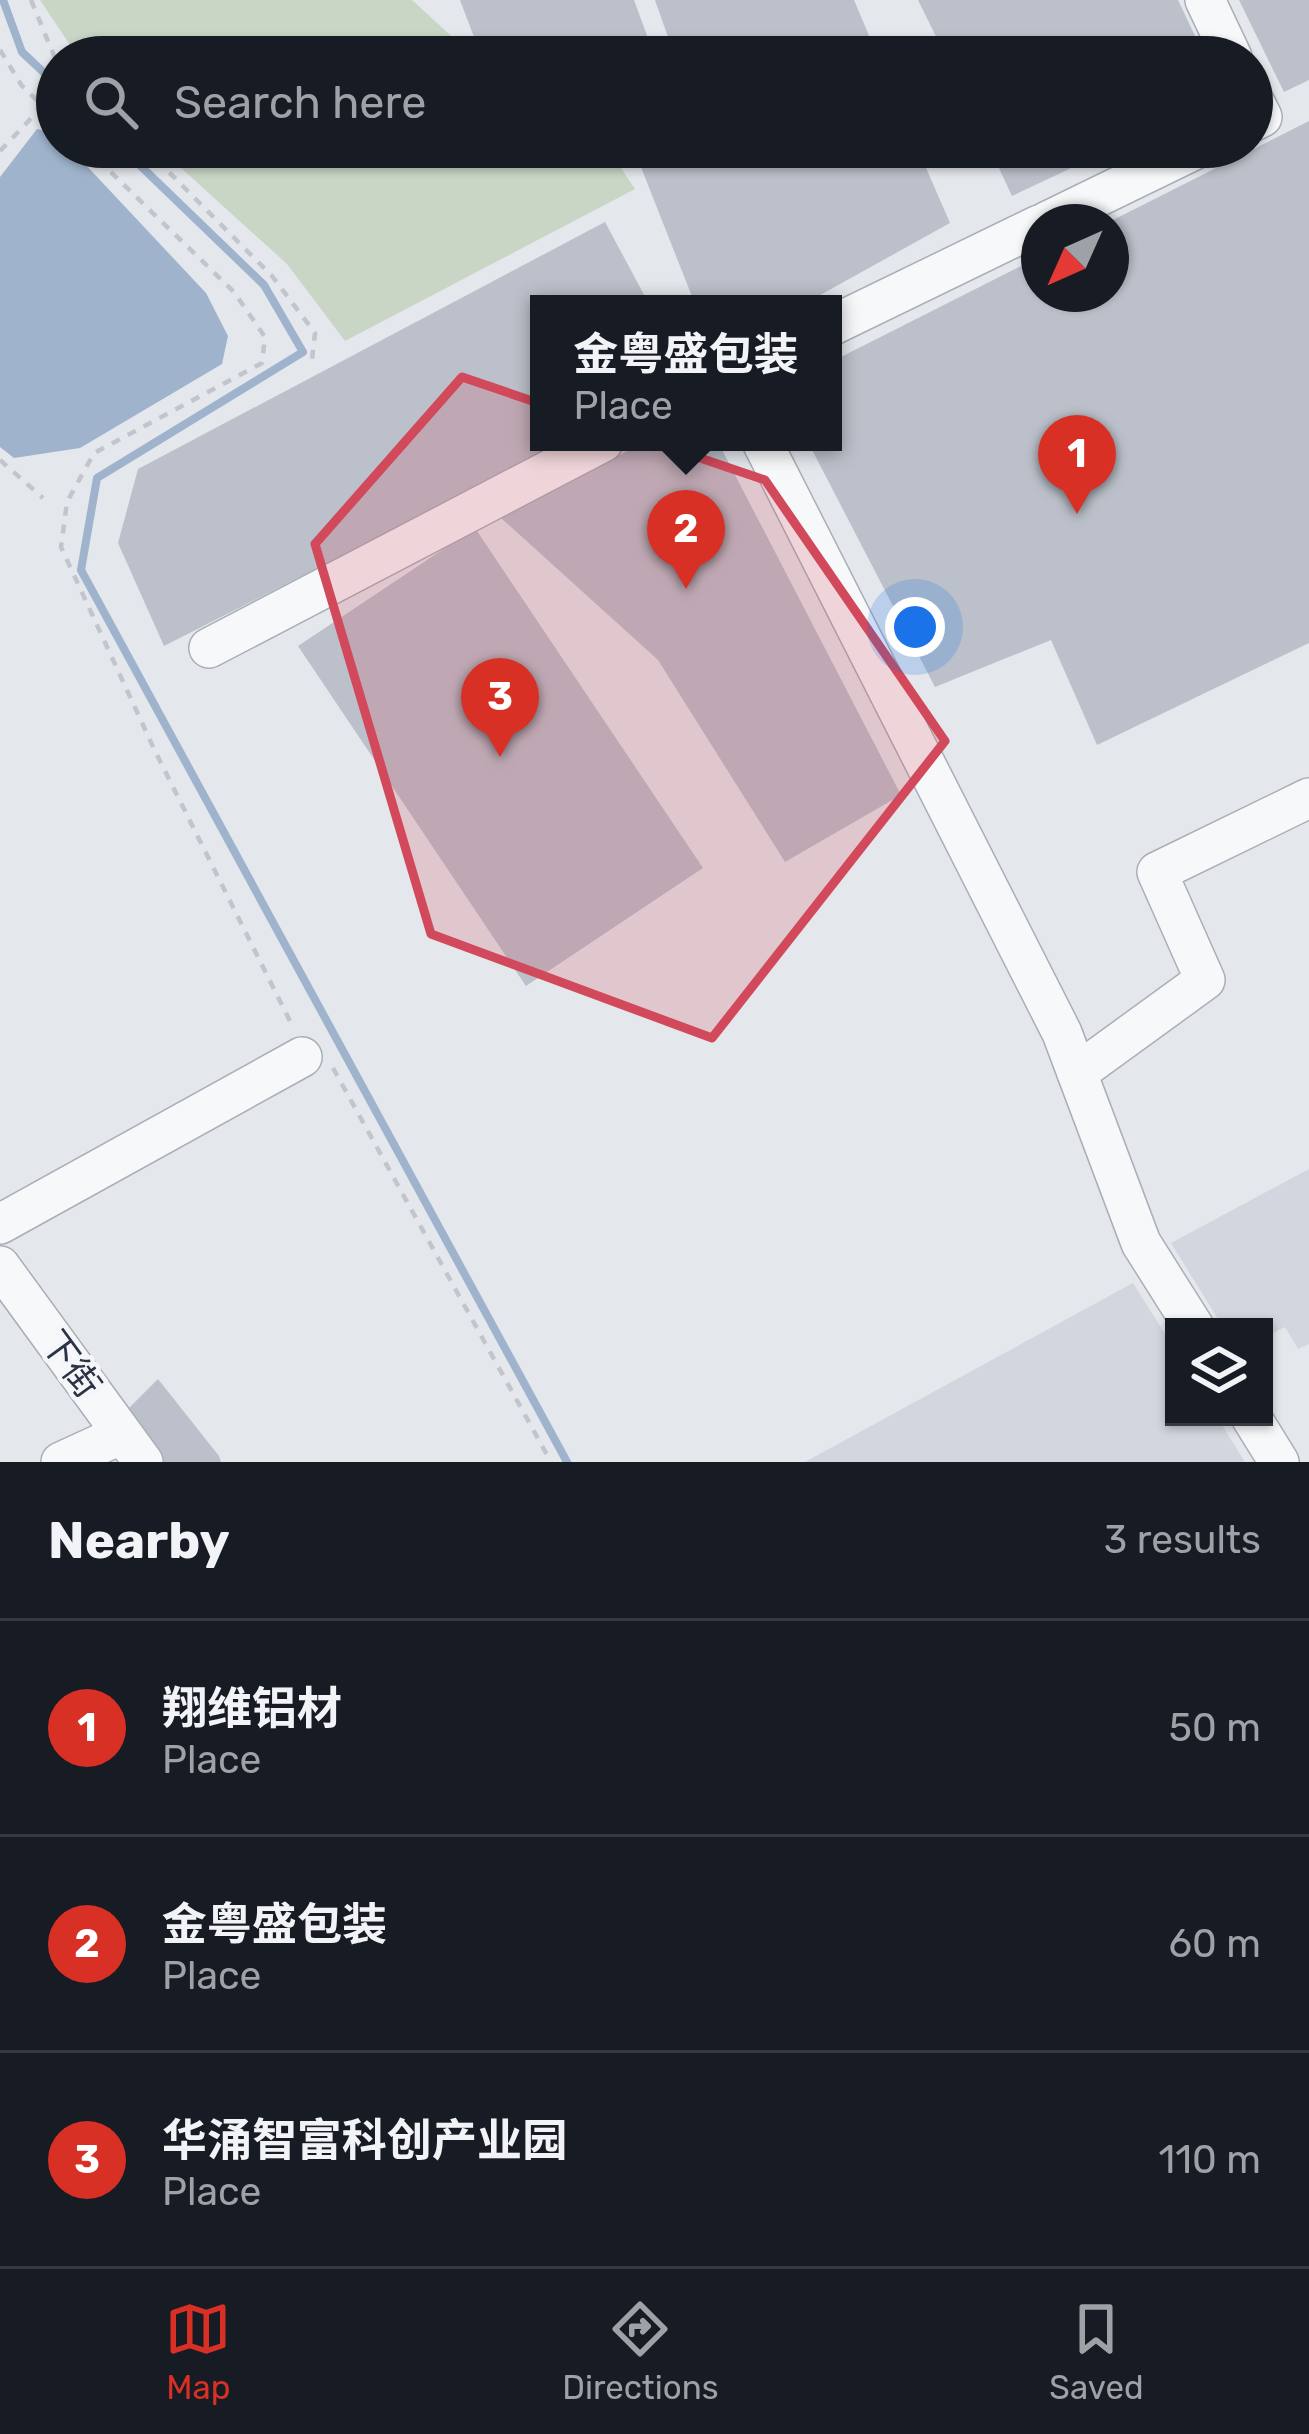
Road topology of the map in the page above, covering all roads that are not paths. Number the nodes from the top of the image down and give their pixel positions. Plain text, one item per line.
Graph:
1 (1204, 0) edge
2 (1222, 36) edge
3 (1157, 168) edge
4 (1083, 204) edge
5 (1021, 234) edge
6 (842, 322) edge
7 (585, 451) edge
8 (767, 451) edge
9 (208, 648) dead end
10 (1309, 798) edge
11 (309, 1051) road end
12 (1077, 1073) junction
13 (0, 1224) edge
14 (0, 1266) edge
15 (1188, 1318) edge
16 (1257, 1426) edge
17 (133, 1448) edge
18 (61, 1462) edge
19 (1279, 1462) edge

1 - 2 street
3 - 4 street
5 - 6 street
7 - 9 street
8 - 12 street
10 - 12 street
11 - 13 street
12 - 15 street
14 - 17 street, 下街
16 - 19 street
17 - 18 street

